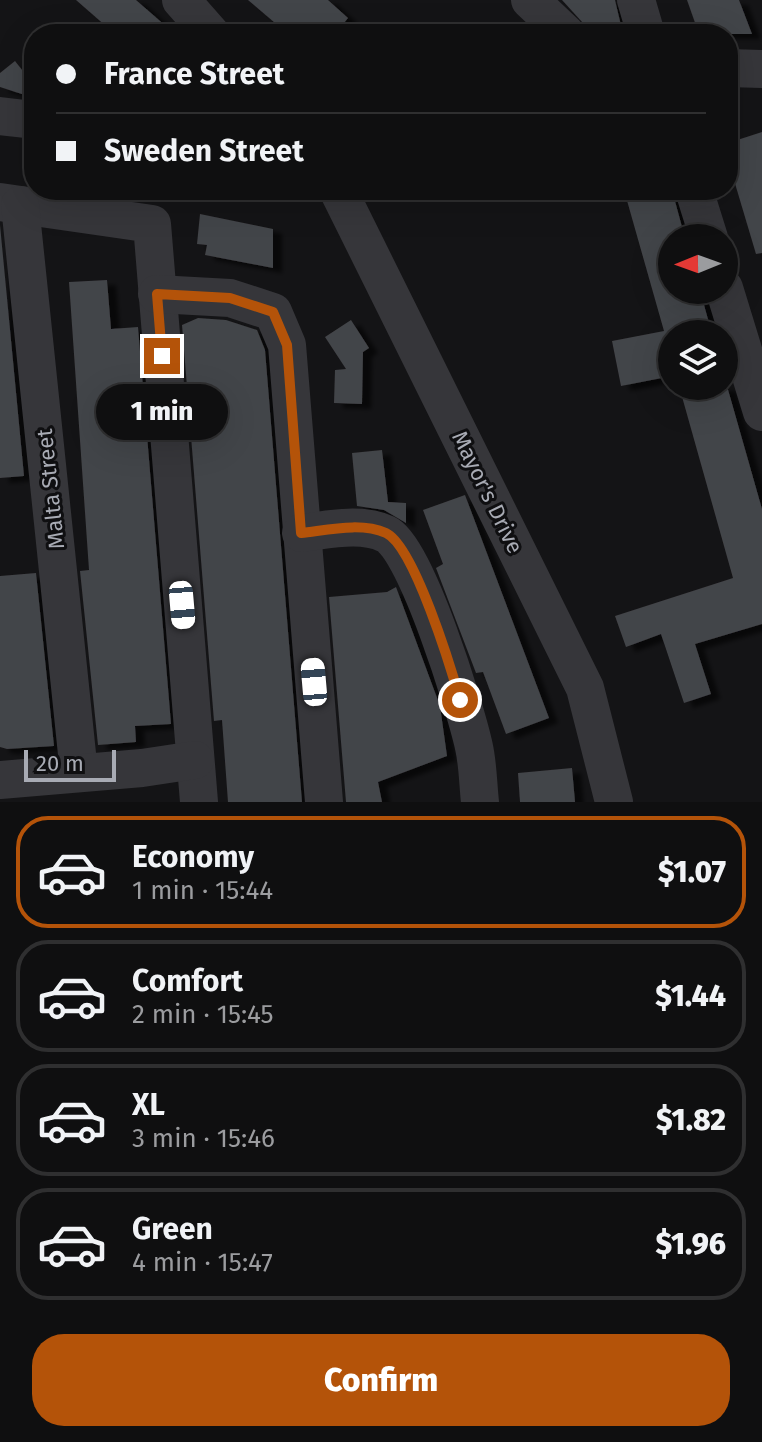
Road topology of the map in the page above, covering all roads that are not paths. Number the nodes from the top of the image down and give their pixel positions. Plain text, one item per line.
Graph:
1 (181, 0) edge
2 (530, 0) edge
3 (636, 0) edge
4 (202, 24) edge
5 (555, 24) edge
6 (643, 24) edge
7 (738, 68) edge
8 (762, 69) edge
9 (0, 116) edge
10 (24, 119) edge
11 (343, 200) edge
12 (697, 200) edge
13 (10, 204) edge
14 (705, 224) edge
15 (157, 294) junction
16 (729, 304) edge
17 (762, 412) edge
18 (301, 533) junction
19 (195, 760) junction
20 (79, 773) junction
21 (0, 780) edge
22 (199, 802) edge
23 (324, 802) edge
24 (480, 802) edge
25 (614, 802) edge

1 - 4 street
2 - 5 street
3 - 6 street
7 - 8 street
9 - 10 street
11 - 25 street, Mayor's Drive
12 - 14 street
13 - 15 street
13 - 20 street, Malta Street
15 - 18 street
15 - 19 street
16 - 17 street
18 - 23 street
18 - 24 street
19 - 20 street
19 - 22 street
20 - 21 street

